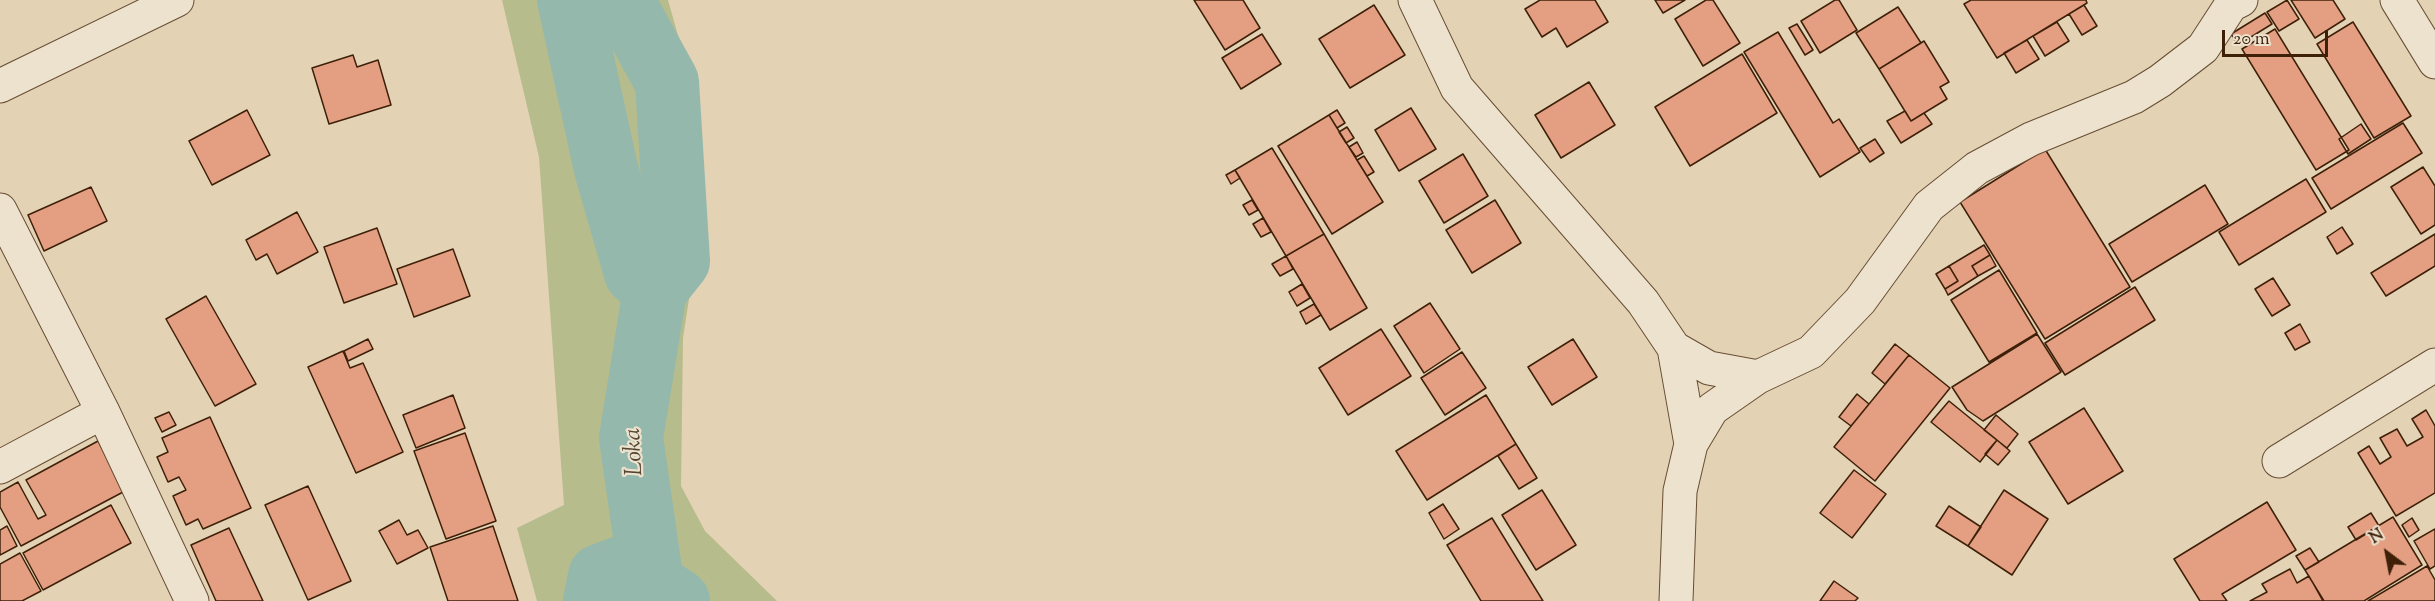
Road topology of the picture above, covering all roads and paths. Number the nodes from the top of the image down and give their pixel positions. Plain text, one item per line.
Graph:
1 (177, 0) edge
2 (1415, 0) edge
3 (2241, 0) edge
4 (2397, 0) edge
5 (2435, 62) edge
6 (0, 86) edge
7 (0, 210) edge
8 (1674, 348) junction
9 (2435, 365) edge
10 (1758, 377) junction
11 (102, 412) junction
12 (1691, 444) junction
13 (2279, 461) dead end
14 (0, 467) edge
15 (192, 601) edge
16 (1676, 601) edge

1 - 6 street
2 - 8 street
3 - 10 street
4 - 5 street
7 - 11 street
8 - 10 street
8 - 12 street
9 - 13 street
10 - 12 street
11 - 14 street
11 - 15 street
12 - 16 street

